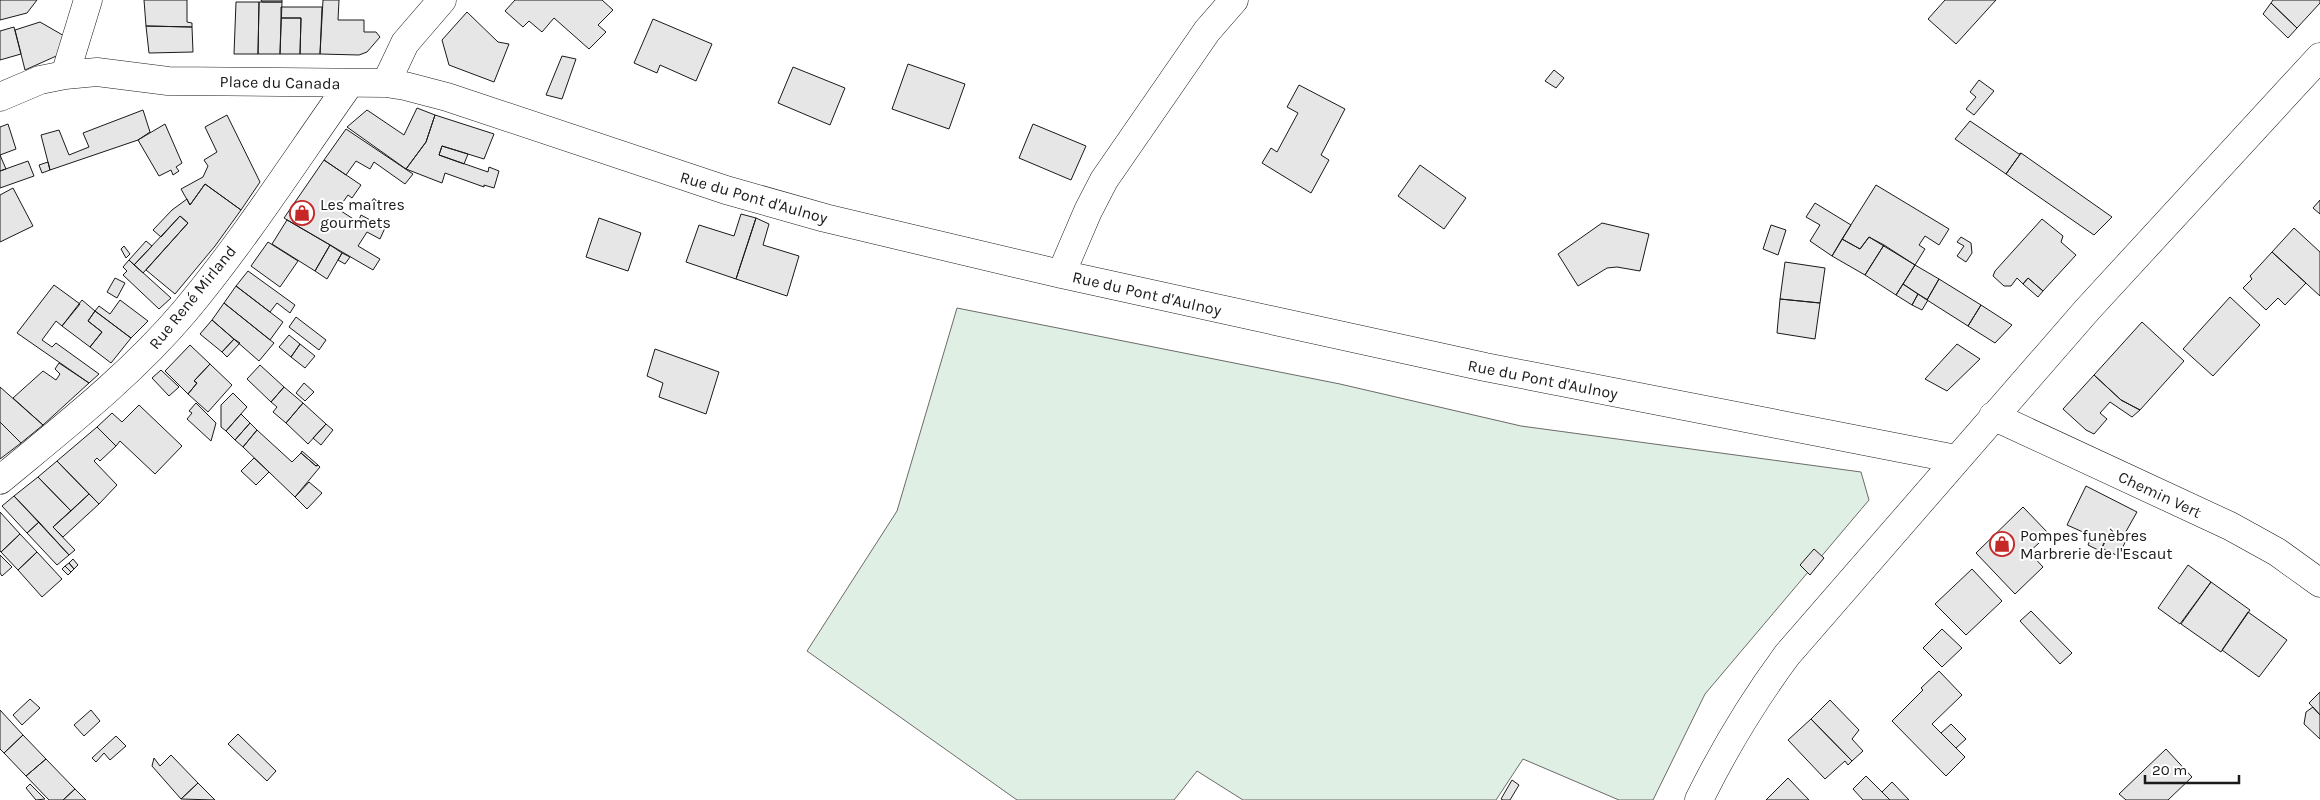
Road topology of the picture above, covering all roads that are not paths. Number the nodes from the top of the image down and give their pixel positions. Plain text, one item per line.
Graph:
1 (88, 0) edge
2 (442, 0) edge
3 (1234, 0) edge
4 (2320, 57) edge
5 (65, 75) junction
6 (350, 83) junction
7 (386, 83) junction
8 (0, 97) edge
9 (1061, 274) junction
10 (1993, 416) junction
11 (1956, 459) junction
12 (0, 480) edge
13 (2320, 583) edge
14 (1699, 800) edge

1 - 5 street
2 - 7 street
3 - 9 street
4 - 10 street
5 - 6 street, Place du Canada
5 - 8 street, Place du Canada
6 - 7 street, Rue du Pont d'Aulnoy
6 - 12 street, Rue René Mirland
7 - 9 street, Rue du Pont d'Aulnoy
9 - 11 street, Rue du Pont d'Aulnoy
10 - 11 street
10 - 13 street, Chemin Vert
11 - 14 street

